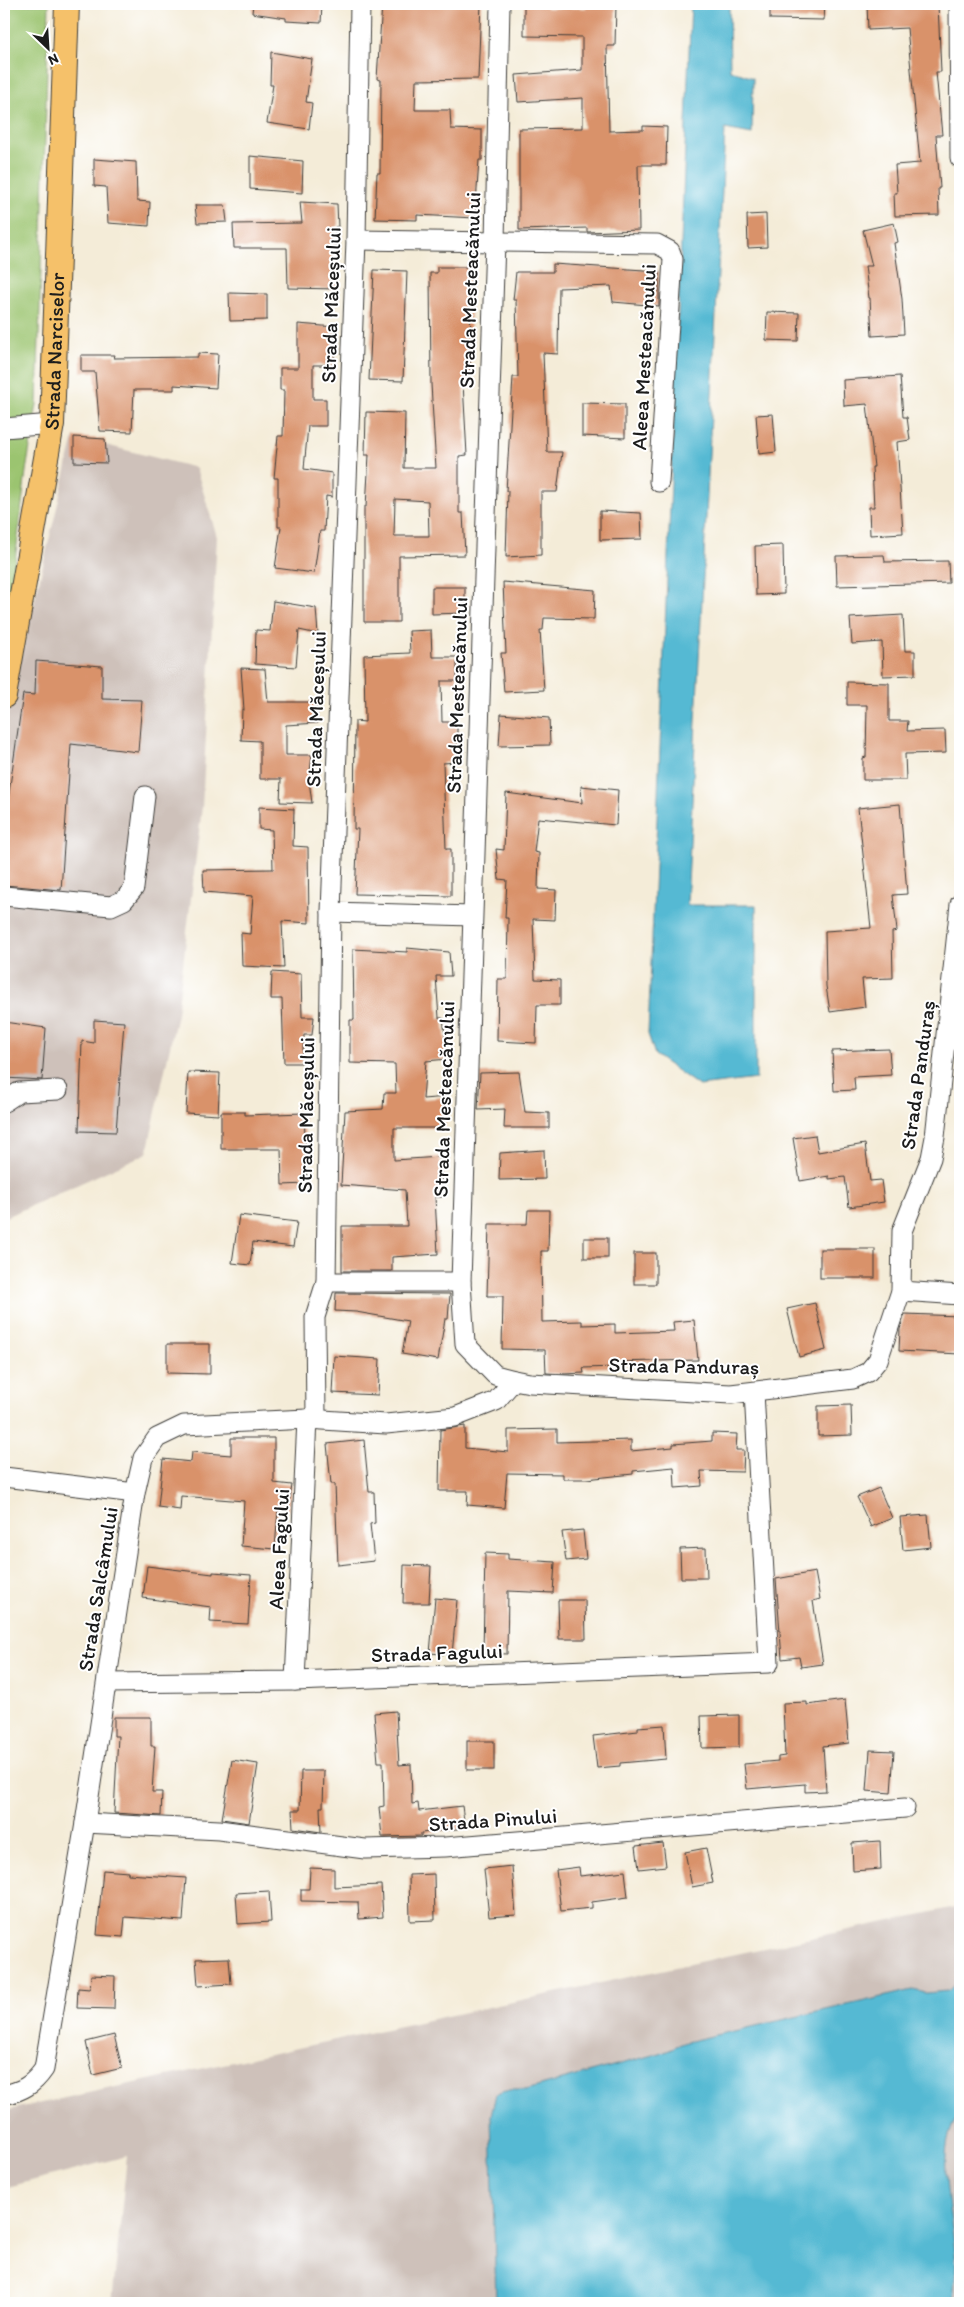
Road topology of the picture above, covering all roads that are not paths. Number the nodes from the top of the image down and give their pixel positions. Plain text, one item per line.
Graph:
1 (66, 4) edge
2 (360, 4) edge
3 (500, 4) edge
4 (959, 4) edge
5 (960, 158) edge
6 (356, 240) junction
7 (495, 241) junction
8 (52, 424) junction
9 (4, 428) edge
10 (659, 482) dead end
11 (4, 696) edge
12 (145, 796) dead end
13 (4, 896) edge
14 (960, 904) edge
15 (331, 912) junction
16 (472, 916) junction
17 (58, 1090) dead end
18 (4, 1102) edge
19 (326, 1282) junction
20 (461, 1282) junction
21 (901, 1291) junction
22 (960, 1295) edge
23 (495, 1375) joint
24 (514, 1380) junction
25 (754, 1392) junction
26 (312, 1419) junction
27 (4, 1477) edge
28 (136, 1492) junction
29 (295, 1681) junction
30 (107, 1683) junction
31 (905, 1808) dead end
32 (85, 1823) junction
33 (4, 2095) edge

1 - 8 main road, Strada Narciselor
2 - 6 street, Strada Măceșului
3 - 7 street, Strada Mesteacănului
4 - 5 street
6 - 7 street, Aleea Mesteacănului
6 - 15 street, Strada Măceșului
7 - 10 street, Aleea Mesteacănului
7 - 16 street, Strada Mesteacănului
8 - 9 street
8 - 11 main road, Strada Narciselor
12 - 13 street
14 - 21 street, Strada Panduraș
15 - 16 street
15 - 19 street, Strada Măceșului
16 - 20 street, Strada Mesteacănului
17 - 18 street
19 - 20 street
19 - 26 street, Strada Măceșului
20 - 23 street, Strada Mesteacănului
21 - 22 street
21 - 25 street, Strada Panduraș
23 - 24 street, Strada Panduraș
24 - 25 street, Strada Panduraș
24 - 26 street, Strada Salcâmului
25 - 29 street, Strada Fagului
26 - 28 street, Strada Salcâmului
26 - 29 street, Aleea Fagului
27 - 28 street
28 - 30 street, Strada Salcâmului
29 - 30 street, Strada Fagului
30 - 32 street, Strada Salcâmului
31 - 32 street, Strada Pinului
32 - 33 street, Strada Salcâmului

